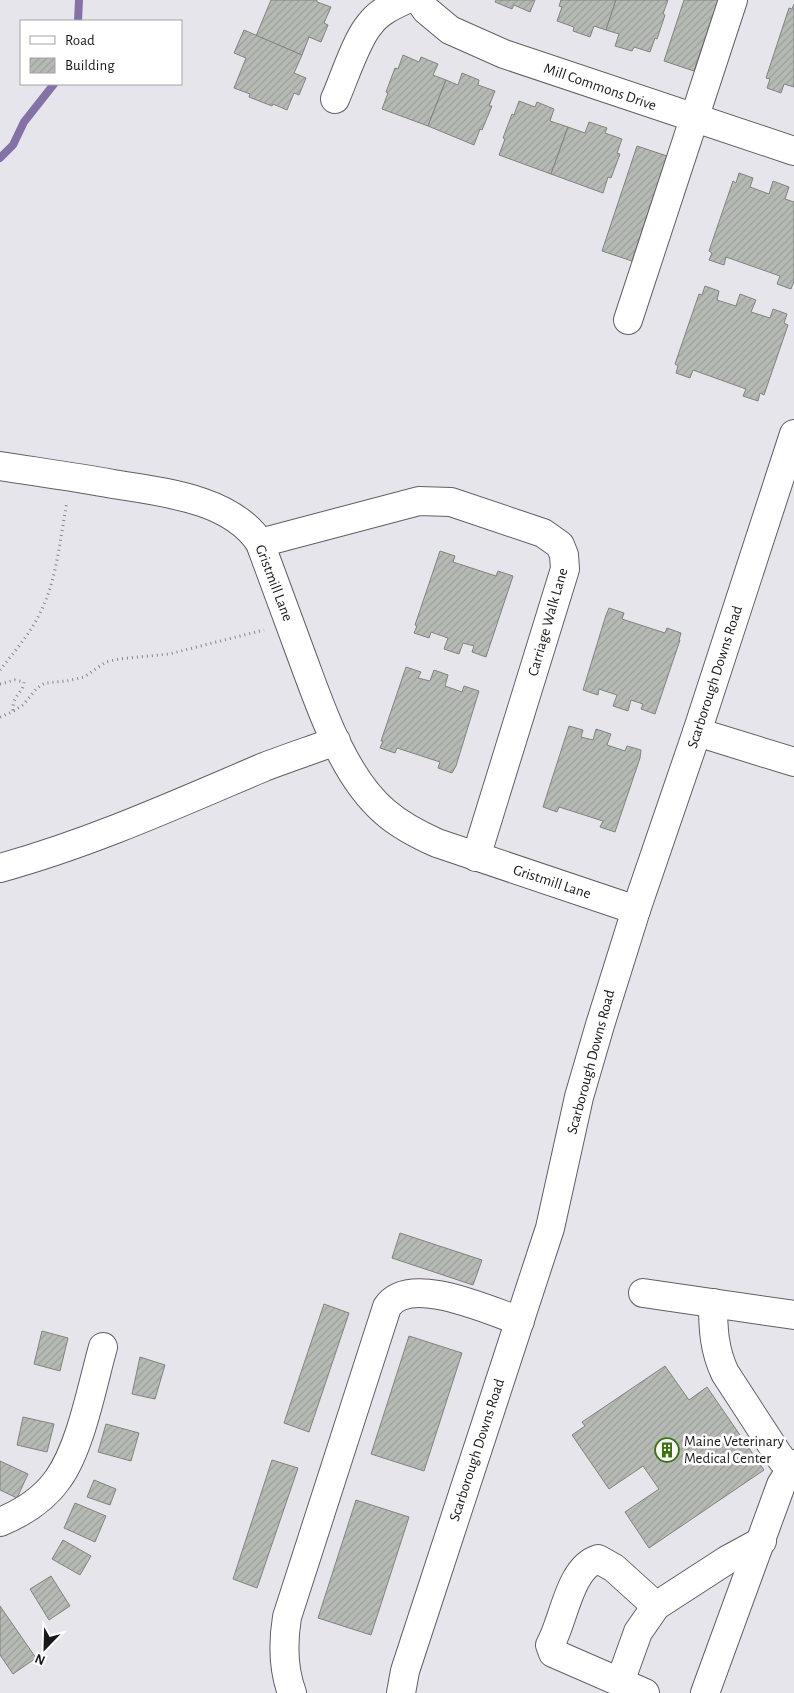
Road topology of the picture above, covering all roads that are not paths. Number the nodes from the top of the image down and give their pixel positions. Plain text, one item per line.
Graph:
1 (405, 0) edge
2 (419, 0) edge
3 (733, 0) edge
4 (336, 99) dead end
5 (694, 118) junction
6 (794, 151) edge
7 (628, 320) dead end
8 (794, 434) edge
9 (0, 466) edge
10 (260, 543) junction
11 (697, 732) junction
12 (336, 741) junction
13 (794, 762) edge
14 (476, 857) junction
15 (0, 868) edge
16 (636, 910) junction
17 (643, 1293) dead end
18 (713, 1303) junction
19 (794, 1315) edge
20 (520, 1321) junction
21 (103, 1347) dead end
22 (793, 1466) edge
23 (0, 1522) edge
24 (762, 1541) junction
25 (656, 1606) junction
26 (620, 1682) junction
27 (292, 1693) edge
28 (401, 1693) edge
29 (645, 1693) edge
30 (705, 1693) edge

1 - 4 street
2 - 5 street, Mill Commons Drive
3 - 5 street
5 - 6 street, Mill Commons Drive
5 - 7 street
8 - 11 street, Scarborough Downs Road
9 - 10 street, Gristmill Lane
10 - 12 street, Gristmill Lane
10 - 14 street, Carriage Walk Lane
11 - 13 street
11 - 16 street, Scarborough Downs Road
12 - 14 street, Gristmill Lane
12 - 15 street
14 - 16 street, Gristmill Lane
16 - 20 street, Scarborough Downs Road
17 - 18 street
18 - 19 street
18 - 22 street
20 - 27 street
20 - 28 street, Scarborough Downs Road
21 - 23 street
22 - 24 street
24 - 25 street
24 - 30 street
25 - 26 street
25 - 26 street
26 - 29 street

